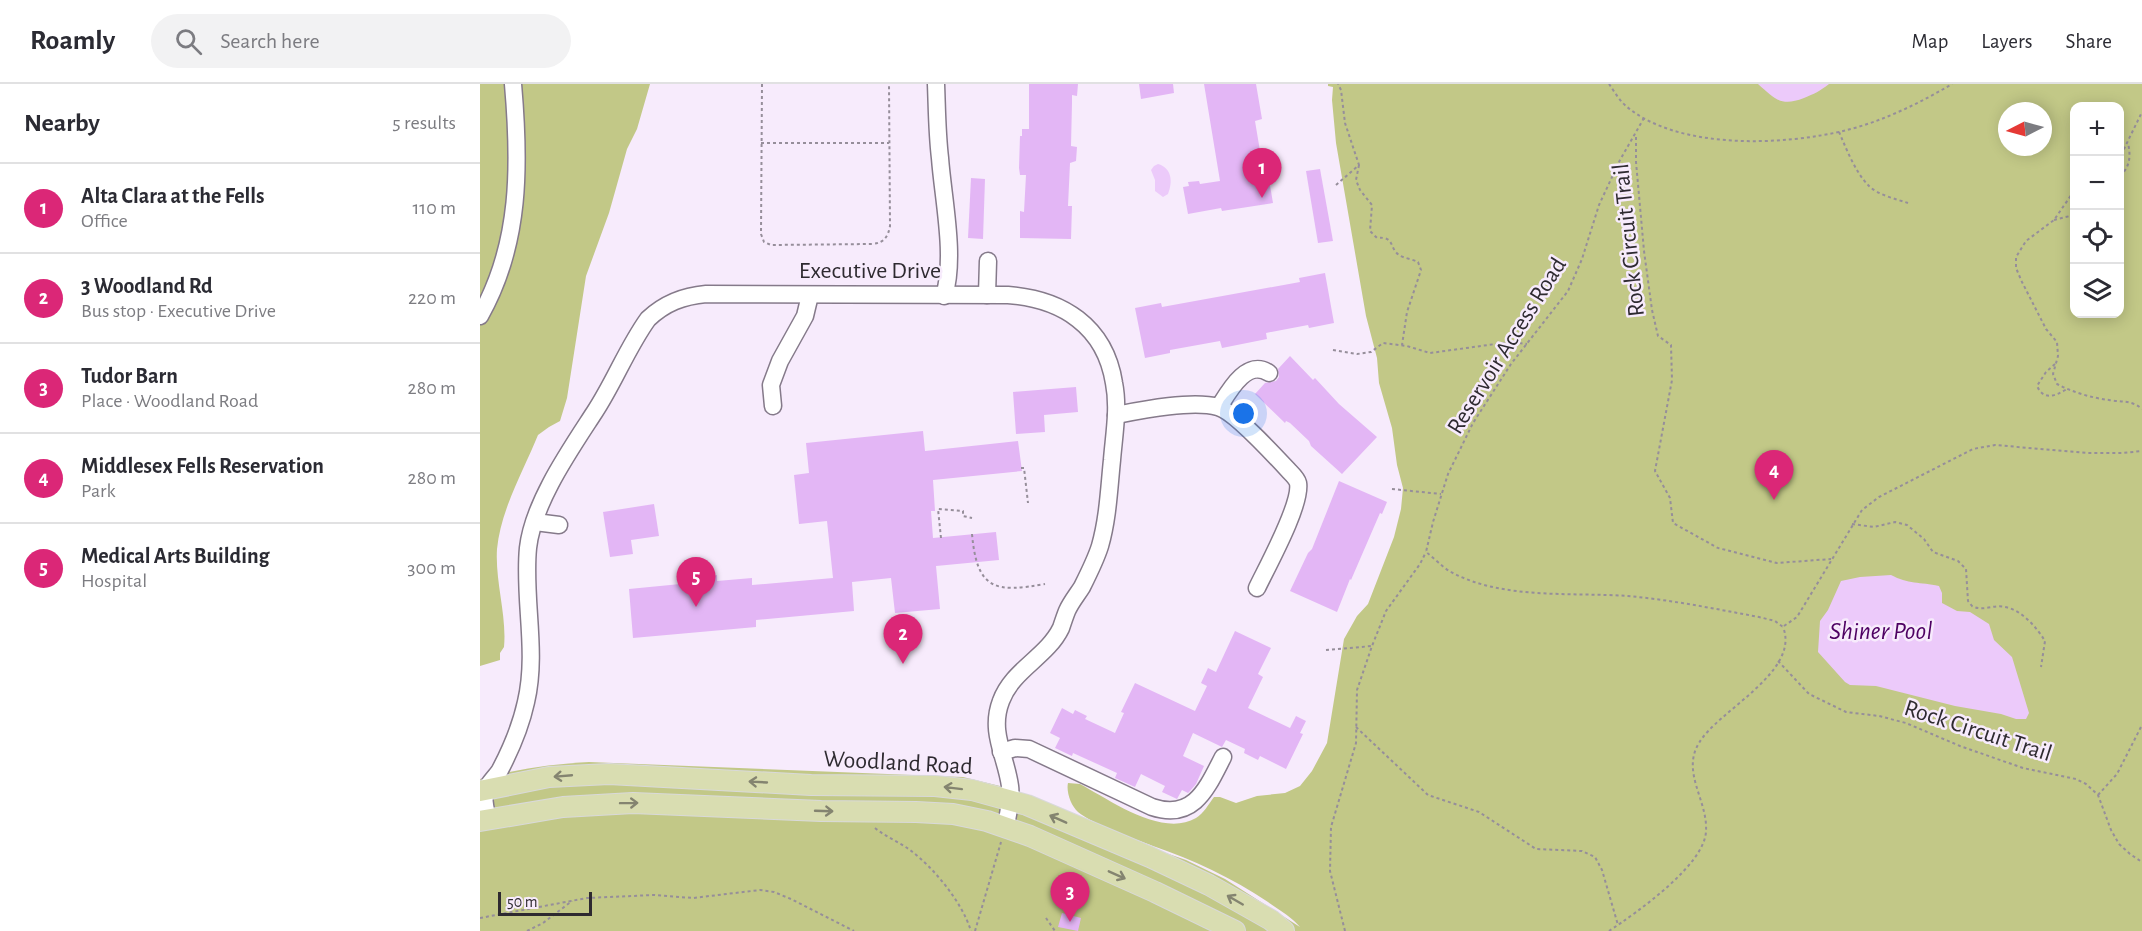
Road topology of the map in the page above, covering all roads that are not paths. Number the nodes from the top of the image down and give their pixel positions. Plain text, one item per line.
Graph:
1 (513, 84) edge
2 (936, 84) edge
3 (988, 261) dead end
4 (810, 295) junction
5 (987, 295) junction
6 (944, 296) junction
7 (480, 316) edge
8 (1269, 373) dead end
9 (773, 406) dead end
10 (1219, 407) junction
11 (1116, 415) junction
12 (535, 522) junction
13 (559, 525) dead end
14 (1257, 588) dead end
15 (1001, 752) junction
16 (1223, 757) dead end
17 (483, 790) edge
18 (1010, 799) junction
19 (484, 820) edge
20 (1005, 826) junction
21 (1235, 931) edge
22 (1284, 931) edge

1 - 7 street
2 - 6 street
3 - 5 street
4 - 6 street, Executive Drive
4 - 9 street
4 - 12 street, Executive Drive
5 - 6 street, Executive Drive
5 - 11 street, Executive Drive
8 - 10 street
10 - 11 street
10 - 14 street
11 - 15 street, Executive Drive
12 - 13 street
12 - 17 street, Executive Drive
15 - 16 street
15 - 18 street, Executive Drive
18 -> 17 main road, Woodland Road
17 - 19 street
18 - 20 street, Executive Drive
22 -> 18 main road, Woodland Road
19 -> 20 main road, Woodland Road
20 -> 21 main road, Woodland Road

